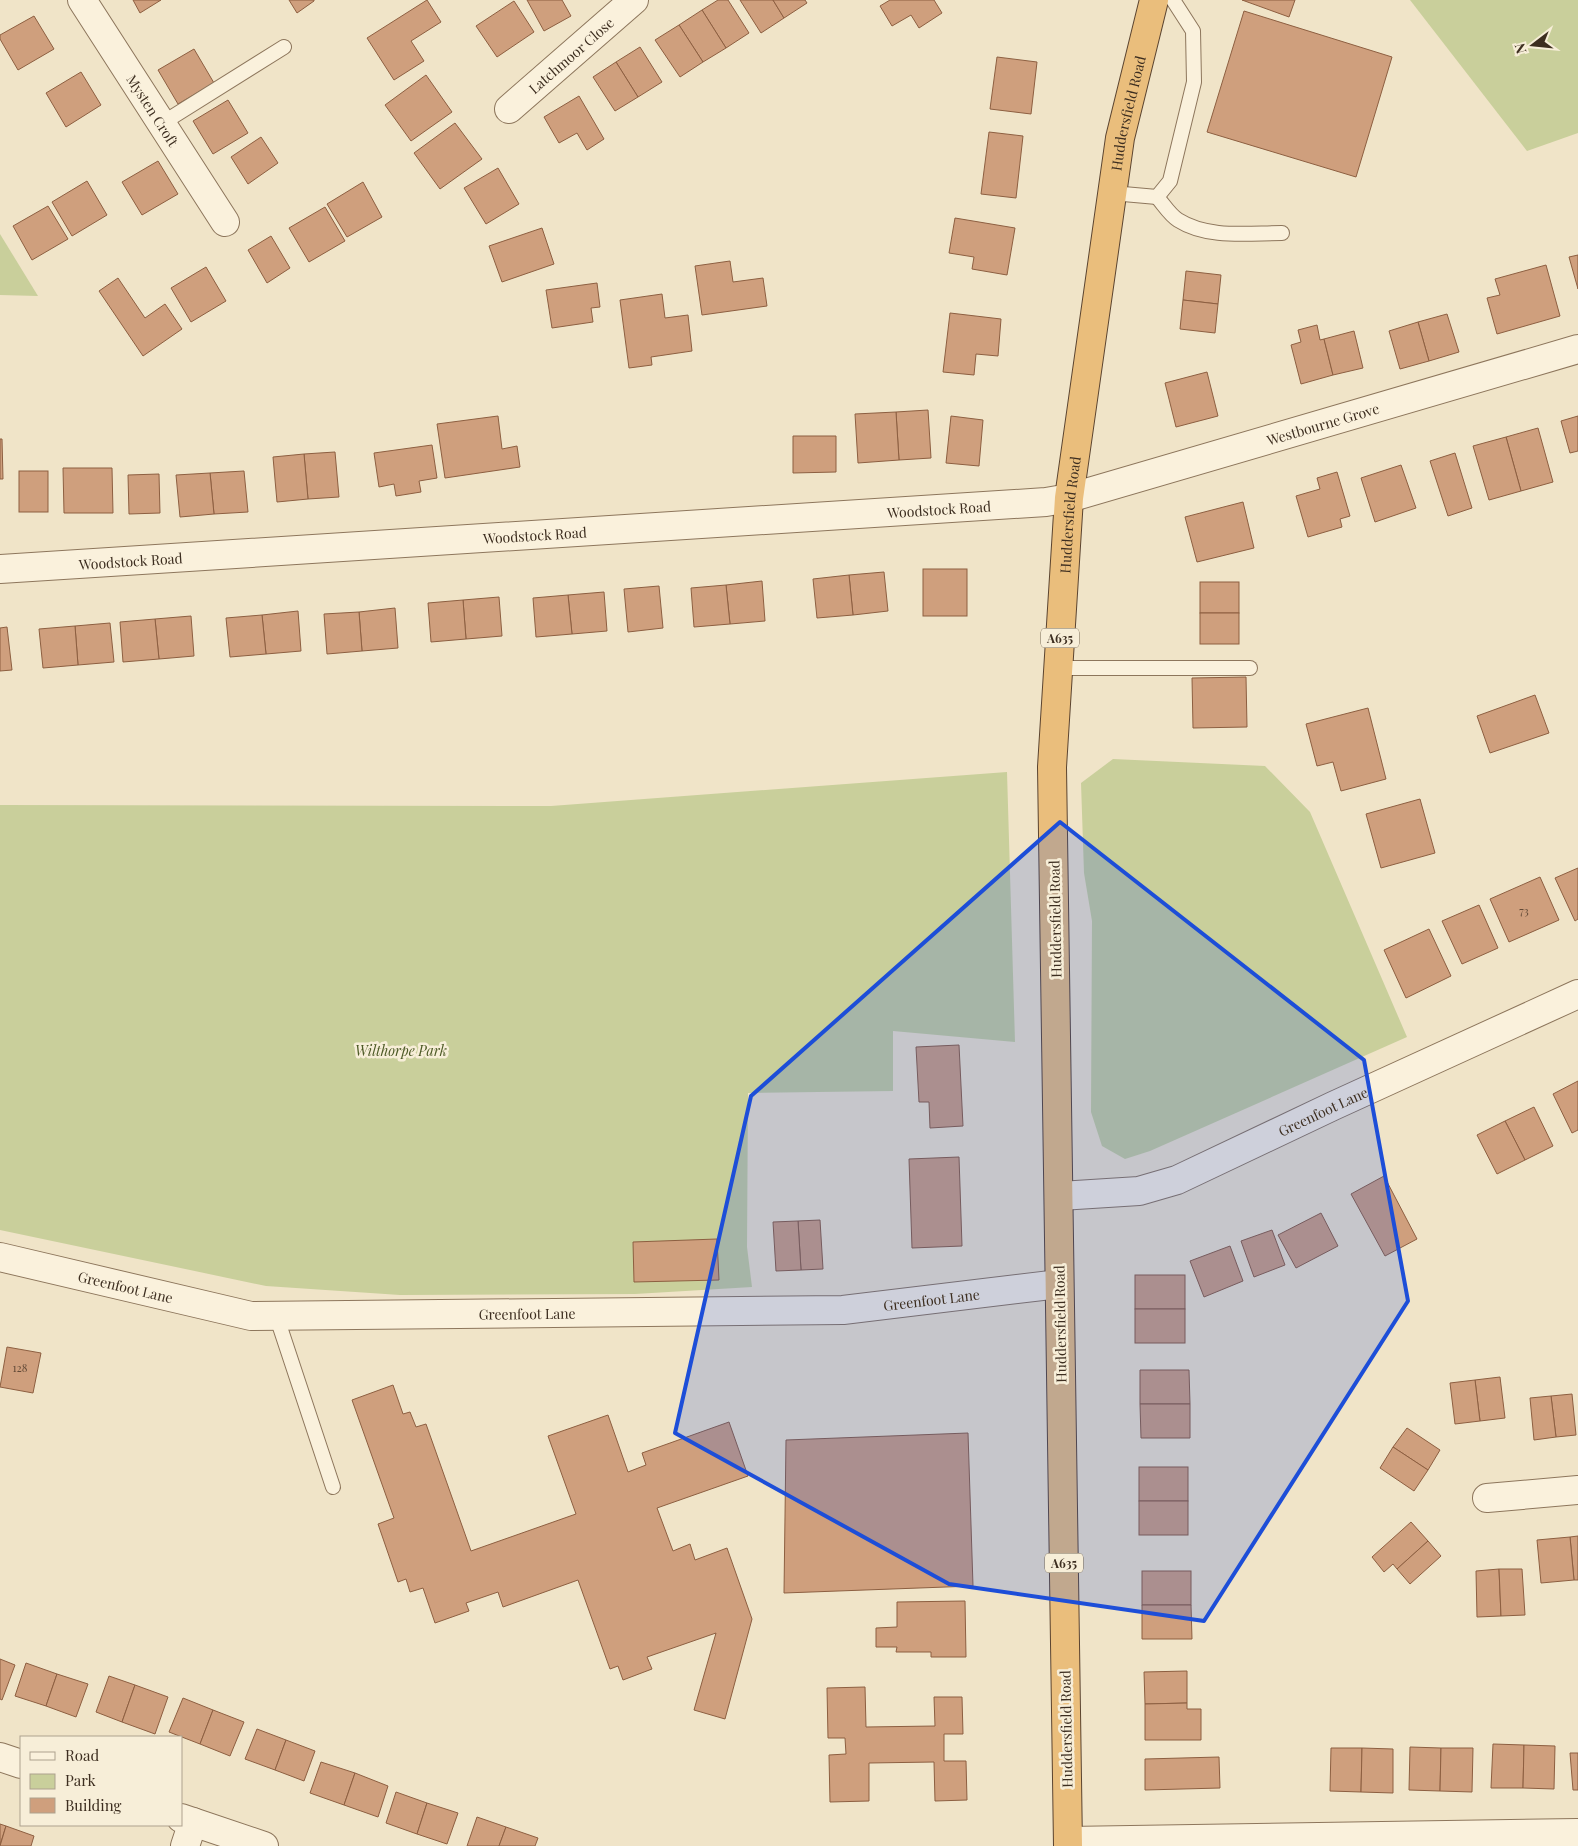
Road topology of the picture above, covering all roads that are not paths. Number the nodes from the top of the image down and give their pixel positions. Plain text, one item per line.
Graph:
1 (82, 0) edge
2 (634, 0) edge
3 (1154, 0) edge
4 (1173, 0) edge
5 (284, 47) dead end
6 (509, 109) dead end
7 (161, 124) junction
8 (1112, 194) junction
9 (1157, 197) junction
10 (224, 222) dead end
11 (1282, 233) dead end
12 (1578, 349) edge
13 (1069, 498) junction
14 (0, 569) edge
15 (1059, 668) junction
16 (1250, 668) dead end
17 (1578, 994) edge
18 (1060, 1196) junction
19 (0, 1257) edge
20 (1059, 1284) junction
21 (276, 1315) junction
22 (333, 1487) dead end
23 (1578, 1490) edge
24 (1487, 1498) dead end
25 (0, 1757) edge
26 (20, 1764) edge
27 (186, 1829) edge
28 (1578, 1833) edge
29 (1068, 1844) edge
30 (264, 1846) edge

1 - 7 street, Mysten Croft
2 - 6 street, Latchmoor Close
3 - 8 highway, Huddersfield Road / A635
4 - 9 lane
5 - 7 lane
7 - 10 street, Mysten Croft
8 - 9 lane
8 - 13 highway, Huddersfield Road / A635
9 - 11 lane
12 - 13 street, Westbourne Grove
13 - 14 street, Woodstock Road
13 - 15 highway, Huddersfield Road / A635
15 - 16 lane
15 - 18 highway, Huddersfield Road / A635
17 - 18 street, Greenfoot Lane
18 - 20 highway, Huddersfield Road / A635
19 - 21 street, Greenfoot Lane
20 - 21 street, Greenfoot Lane
20 - 29 highway, Huddersfield Road / A635
21 - 22 lane
23 - 24 street
25 - 26 street
27 - 30 street
28 - 29 street

